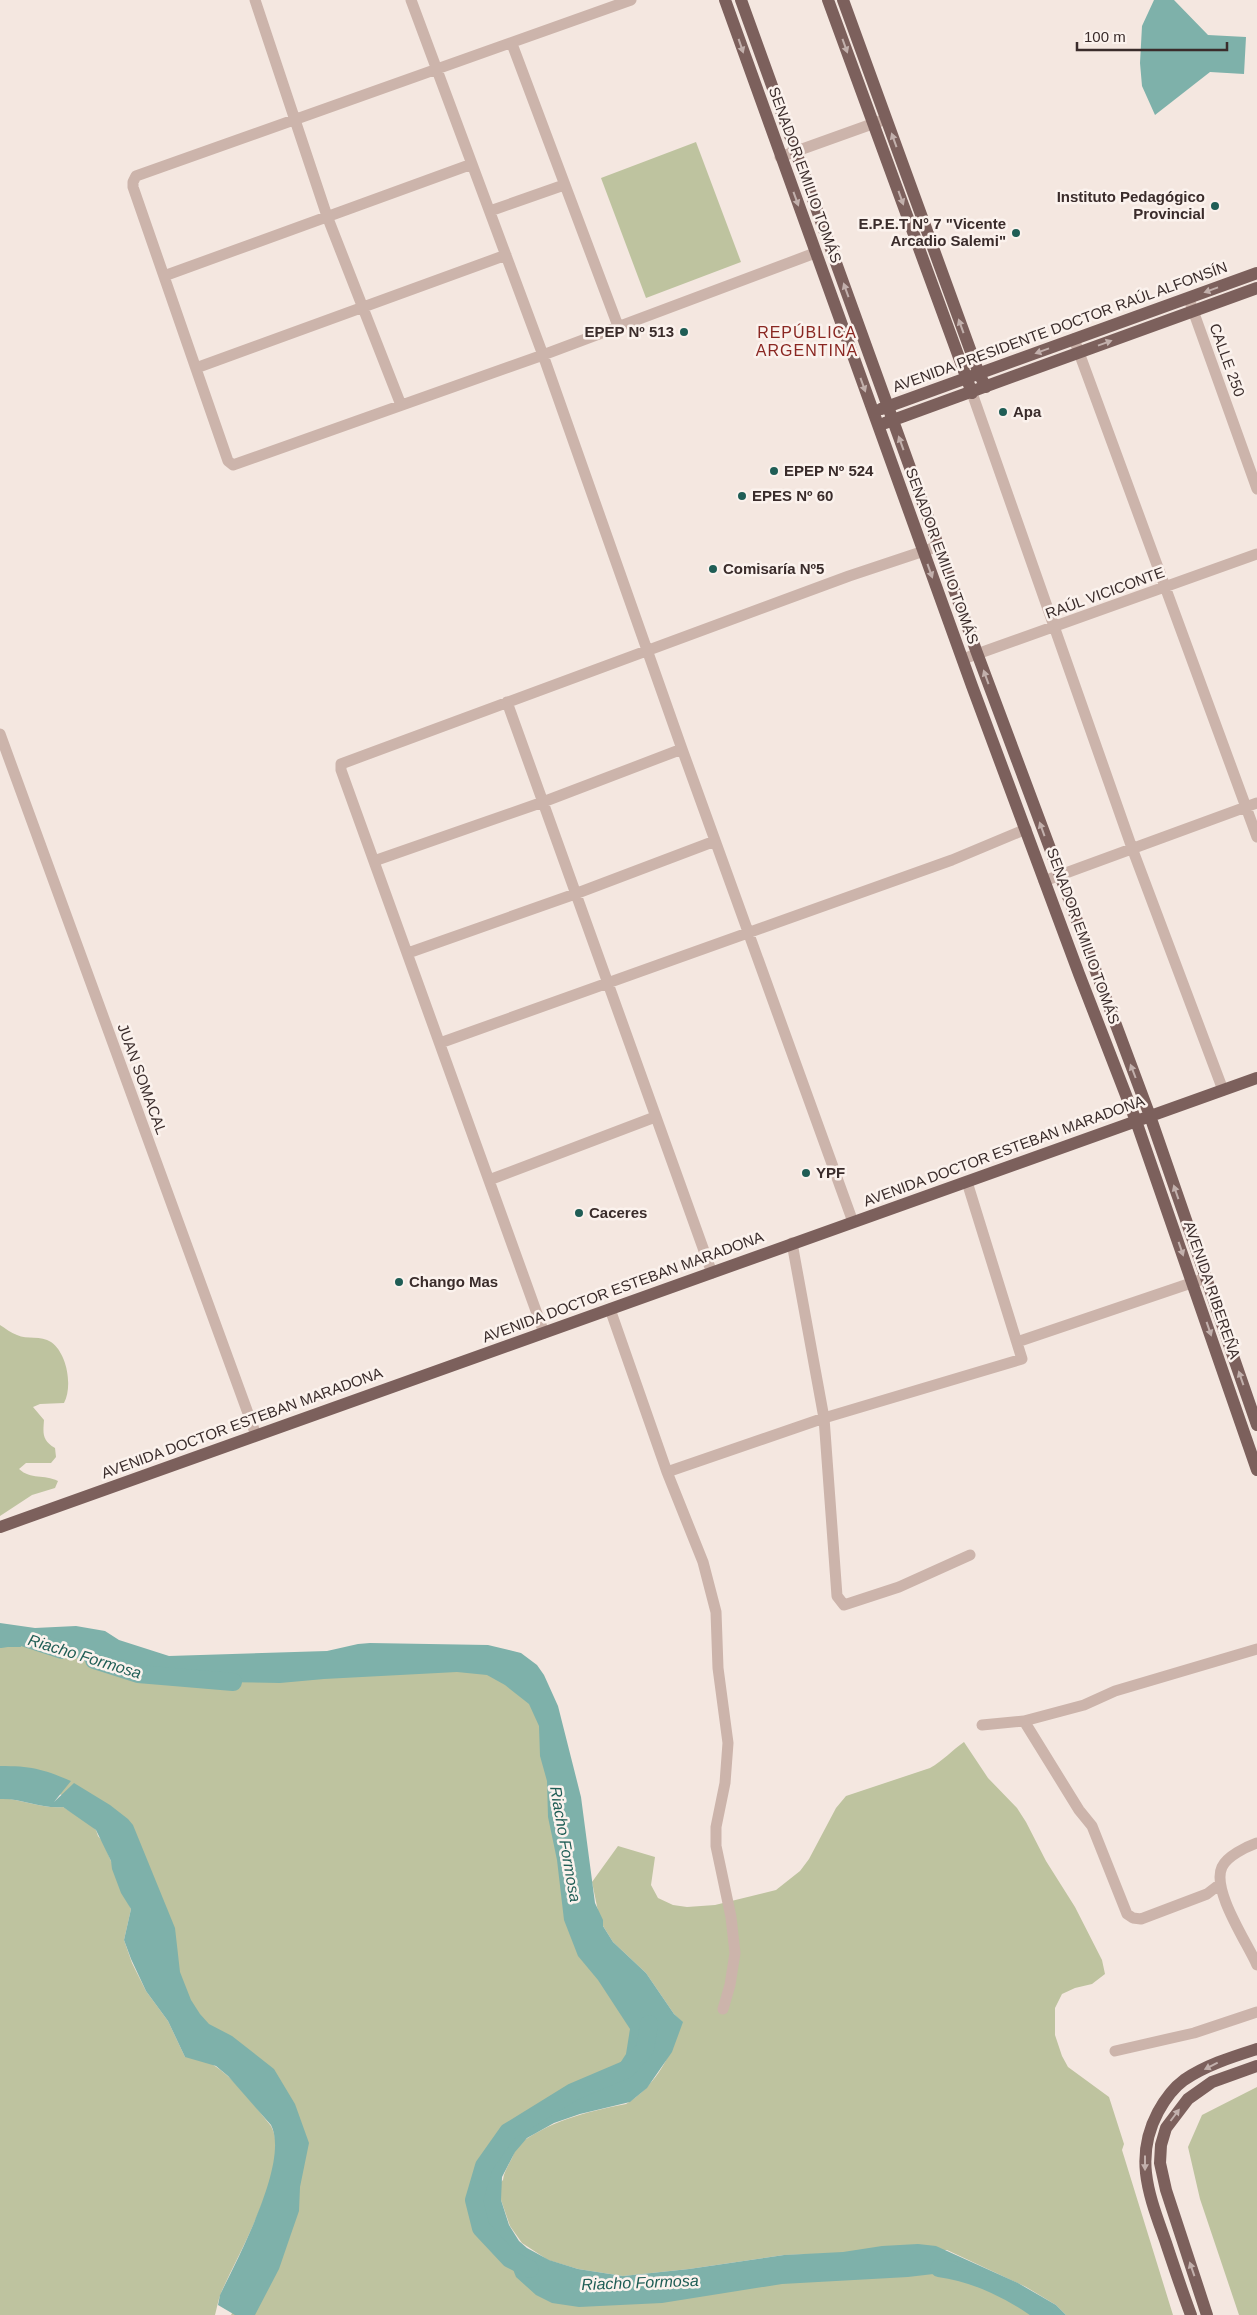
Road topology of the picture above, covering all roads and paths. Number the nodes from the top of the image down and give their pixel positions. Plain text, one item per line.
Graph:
1 (255, 0) edge
2 (411, 0) edge
3 (631, 0) edge
4 (725, 0) edge
5 (741, 0) edge
6 (828, 0) edge
7 (843, 0) edge
8 (512, 44) junction
9 (436, 69) junction
10 (886, 119) junction
11 (296, 120) junction
12 (874, 124) junction
13 (795, 151) junction
14 (780, 157) junction
15 (472, 164) junction
16 (564, 185) junction
17 (490, 212) junction
18 (328, 216) junction
19 (815, 252) junction
20 (506, 255) junction
21 (1257, 273) edge
22 (164, 276) junction
23 (1257, 288) edge
24 (1189, 298) junction
25 (362, 308) junction
26 (1193, 312) junction
27 (618, 326) junction
28 (1074, 339) junction
29 (1079, 353) junction
30 (543, 355) junction
31 (196, 368) junction
32 (973, 376) junction
33 (986, 387) junction
34 (972, 393) junction
35 (401, 405) junction
36 (888, 406) junction
37 (874, 412) junction
38 (893, 420) junction
39 (878, 426) junction
40 (1257, 489) edge
41 (939, 546) junction
42 (923, 552) junction
43 (1257, 554) edge
44 (1166, 587) junction
45 (1054, 628) junction
46 (648, 651) junction
47 (977, 653) junction
48 (962, 659) junction
49 (507, 702) junction
50 (0, 734) edge
51 (682, 750) junction
52 (543, 802) junction
53 (1252, 805) edge
54 (1026, 829) junction
55 (1257, 837) edge
56 (715, 841) junction
57 (1132, 848) junction
58 (374, 861) junction
59 (1059, 875) junction
60 (1044, 880) junction
61 (575, 894) junction
62 (748, 932) junction
63 (408, 952) junction
64 (606, 983) junction
65 (440, 1043) junction
66 (1257, 1078) edge
67 (1223, 1090) junction
68 (1150, 1116) junction
69 (655, 1117) junction
70 (1136, 1121) junction
71 (489, 1180) junction
72 (967, 1182) junction
73 (853, 1222) junction
74 (792, 1243) junction
75 (712, 1273) junction
76 (1206, 1278) junction
77 (1193, 1283) junction
78 (610, 1309) junction
79 (544, 1333) junction
80 (1017, 1342) junction
81 (824, 1418) junction
82 (1257, 1424) edge
83 (256, 1435) junction
84 (1257, 1470) edge
85 (667, 1472) junction
86 (0, 1527) edge
87 (970, 1555) dead end
88 (1257, 1649) edge
89 (1024, 1721) junction
90 (982, 1725) dead end
91 (1257, 1843) edge
92 (1220, 1884) junction
93 (1257, 1965) edge
94 (723, 2009) dead end
95 (1257, 2012) edge
96 (1257, 2049) edge
97 (1115, 2051) dead end
98 (1257, 2066) edge
99 (1190, 2315) edge
100 (1207, 2315) edge

1 - 11 street
2 - 9 street
3 - 8 street
4 -> 14 main road, SENADOR EMILIO TOMÁS
5 - 13 main road, SENADOR EMILIO TOMÁS
6 -> 12 main road
7 - 10 main road
8 - 9 street
8 - 16 street
9 - 11 street
9 - 15 street
10 - 12 street
32 -> 10 main road
11 - 18 street
11 - 22 street
12 - 13 street
12 -> 32 main road
13 - 14 street
36 -> 13 main road, SENADOR EMILIO TOMÁS
14 -> 19 main road, SENADOR EMILIO TOMÁS
15 - 17 street
15 - 18 street
16 - 17 street
16 - 27 street
17 - 20 street
18 - 22 street
18 - 25 street
19 - 27 street
19 -> 37 main road, SENADOR EMILIO TOMÁS
20 - 25 street
20 - 30 street
21 -> 24 main road, AVENIDA PRESIDENTE DOCTOR RAÚL ALFONSÍN
22 - 31 street
23 - 26 main road, AVENIDA PRESIDENTE DOCTOR RAÚL ALFONSÍN
24 - 26 street, CALLE 250
24 - 28 main road, AVENIDA PRESIDENTE DOCTOR RAÚL ALFONSÍN
25 - 31 street
25 - 35 street
29 -> 26 main road, AVENIDA PRESIDENTE DOCTOR RAÚL ALFONSÍN
26 - 40 street, CALLE 250
27 - 30 street
28 - 29 street
28 -> 32 main road, AVENIDA PRESIDENTE DOCTOR RAÚL ALFONSÍN
29 - 33 main road, AVENIDA PRESIDENTE DOCTOR RAÚL ALFONSÍN
29 - 44 street
30 - 35 street
30 - 46 street
31 - 35 street
32 - 33 main road
32 - 34 main road
32 - 36 main road, AVENIDA PRESIDENTE DOCTOR RAÚL ALFONSÍN
33 - 34 main road, AVENIDA PRESIDENTE DOCTOR RAÚL ALFONSÍN
34 - 38 main road, AVENIDA PRESIDENTE DOCTOR RAÚL ALFONSÍN
34 - 45 street
36 - 37 main road, AVENIDA PRESIDENTE DOCTOR RAÚL ALFONSÍN
36 - 38 main road, SENADOR EMILIO TOMÁS
37 - 39 main road, SENADOR EMILIO TOMÁS
38 - 39 main road, AVENIDA PRESIDENTE DOCTOR RAÚL ALFONSÍN
41 -> 38 main road, SENADOR EMILIO TOMÁS
39 - 42 main road, SENADOR EMILIO TOMÁS
41 - 42 street
41 - 47 main road, SENADOR EMILIO TOMÁS
42 - 46 street
42 -> 48 main road, SENADOR EMILIO TOMÁS
43 - 44 street, RAÚL VICICONTE
44 - 45 street, RAÚL VICICONTE
44 - 53 street
45 - 47 street, RAÚL VICICONTE
45 - 57 street
46 - 49 street
46 - 51 street
47 - 48 street, RAÚL VICICONTE
59 -> 47 main road, SENADOR EMILIO TOMÁS
48 - 54 main road, SENADOR EMILIO TOMÁS
49 - 52 street
49 - 58 street
50 - 83 street, JUAN SOMACAL
51 - 52 street
51 - 56 street
52 - 58 street
52 - 61 street
53 - 55 street
53 - 57 street
54 - 60 main road, SENADOR EMILIO TOMÁS
54 - 62 street
56 - 61 street
56 - 62 street
57 - 59 street
57 - 67 street
58 - 63 street
59 - 60 street
68 -> 59 main road, SENADOR EMILIO TOMÁS
60 - 70 main road, SENADOR EMILIO TOMÁS
61 - 63 street
61 - 64 street
62 - 64 street
62 - 73 street
63 - 65 street
64 - 65 street
64 - 69 street
65 - 71 street
66 - 67 main road, AVENIDA DOCTOR ESTEBAN MARADONA
67 - 68 main road, AVENIDA DOCTOR ESTEBAN MARADONA
68 - 70 main road, AVENIDA DOCTOR ESTEBAN MARADONA
76 -> 68 main road, AVENIDA RIBEREÑA
69 - 71 street
69 - 75 street
70 - 72 main road, AVENIDA DOCTOR ESTEBAN MARADONA
70 -> 77 main road, AVENIDA RIBEREÑA
71 - 79 street
72 - 73 main road, AVENIDA DOCTOR ESTEBAN MARADONA
72 - 80 street
73 - 74 main road, AVENIDA DOCTOR ESTEBAN MARADONA
74 - 75 main road, AVENIDA DOCTOR ESTEBAN MARADONA
74 - 81 street
75 - 78 main road, AVENIDA DOCTOR ESTEBAN MARADONA
76 - 77 street
82 -> 76 main road, AVENIDA RIBEREÑA
77 - 80 street
77 -> 84 main road, AVENIDA RIBEREÑA
78 - 79 main road, AVENIDA DOCTOR ESTEBAN MARADONA
78 - 85 street
79 - 83 main road, AVENIDA DOCTOR ESTEBAN MARADONA
80 - 81 street
81 - 85 street
81 - 87 street
83 - 86 main road, AVENIDA DOCTOR ESTEBAN MARADONA
85 - 94 street
88 - 89 street
89 - 90 street
89 - 92 street
91 - 92 street
92 - 93 street
95 - 97 street
96 -> 99 main road
100 -> 98 main road

